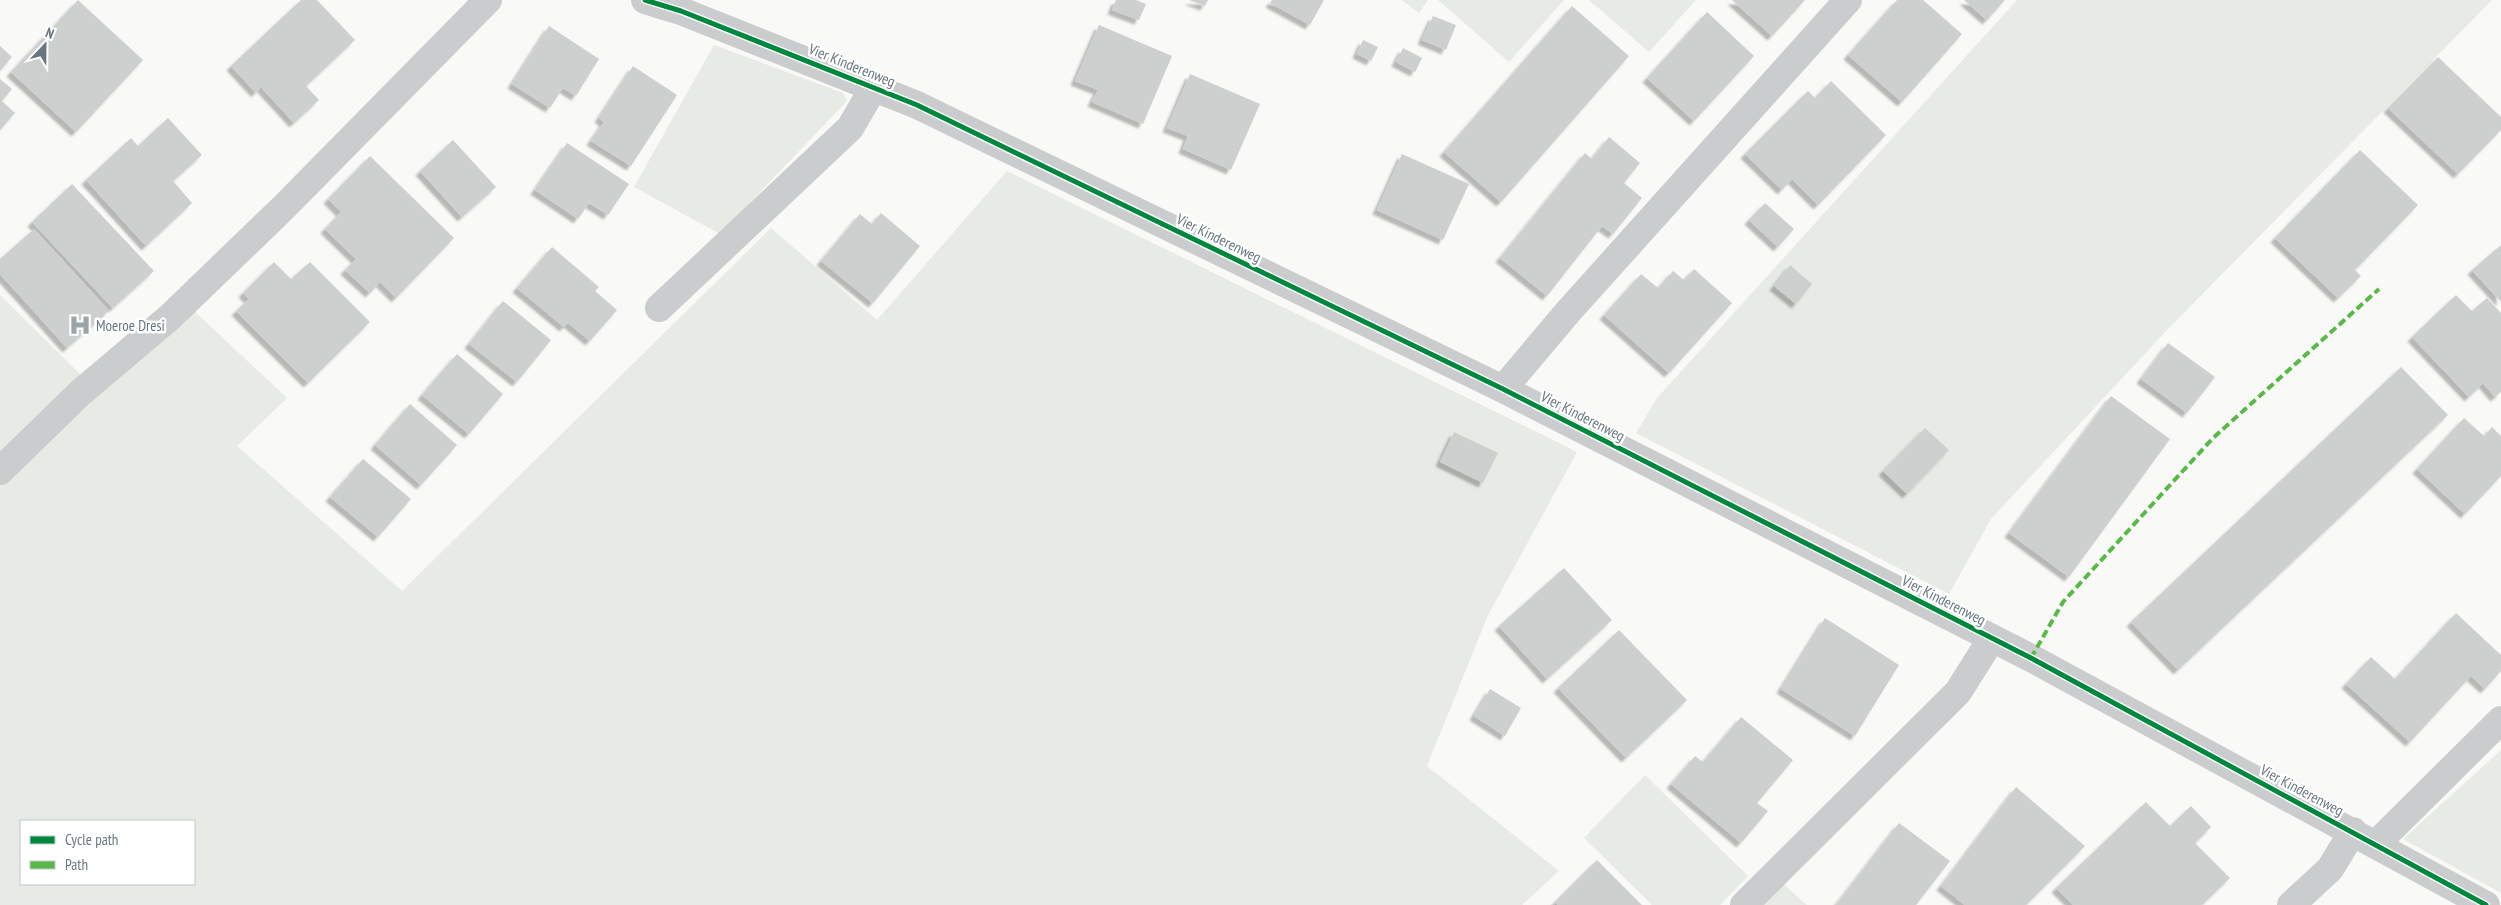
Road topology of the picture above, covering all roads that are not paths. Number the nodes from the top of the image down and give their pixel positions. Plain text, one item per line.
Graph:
1 (488, 0) edge
2 (645, 0) edge
3 (1848, 0) edge
4 (874, 87) junction
5 (659, 308) dead end
6 (1503, 389) junction
7 (0, 471) edge
8 (1992, 638) junction
9 (2501, 720) edge
10 (2364, 837) junction
11 (1744, 905) edge
12 (2292, 905) edge
13 (2486, 905) edge

1 - 7 street
2 - 4 street, Vier Kinderenweg
3 - 6 street
4 - 5 street
4 - 6 street, Vier Kinderenweg
6 - 8 street, Vier Kinderenweg
8 - 10 street, Vier Kinderenweg
8 - 11 street
9 - 10 street
10 - 12 street
10 - 13 street, Vier Kinderenweg

